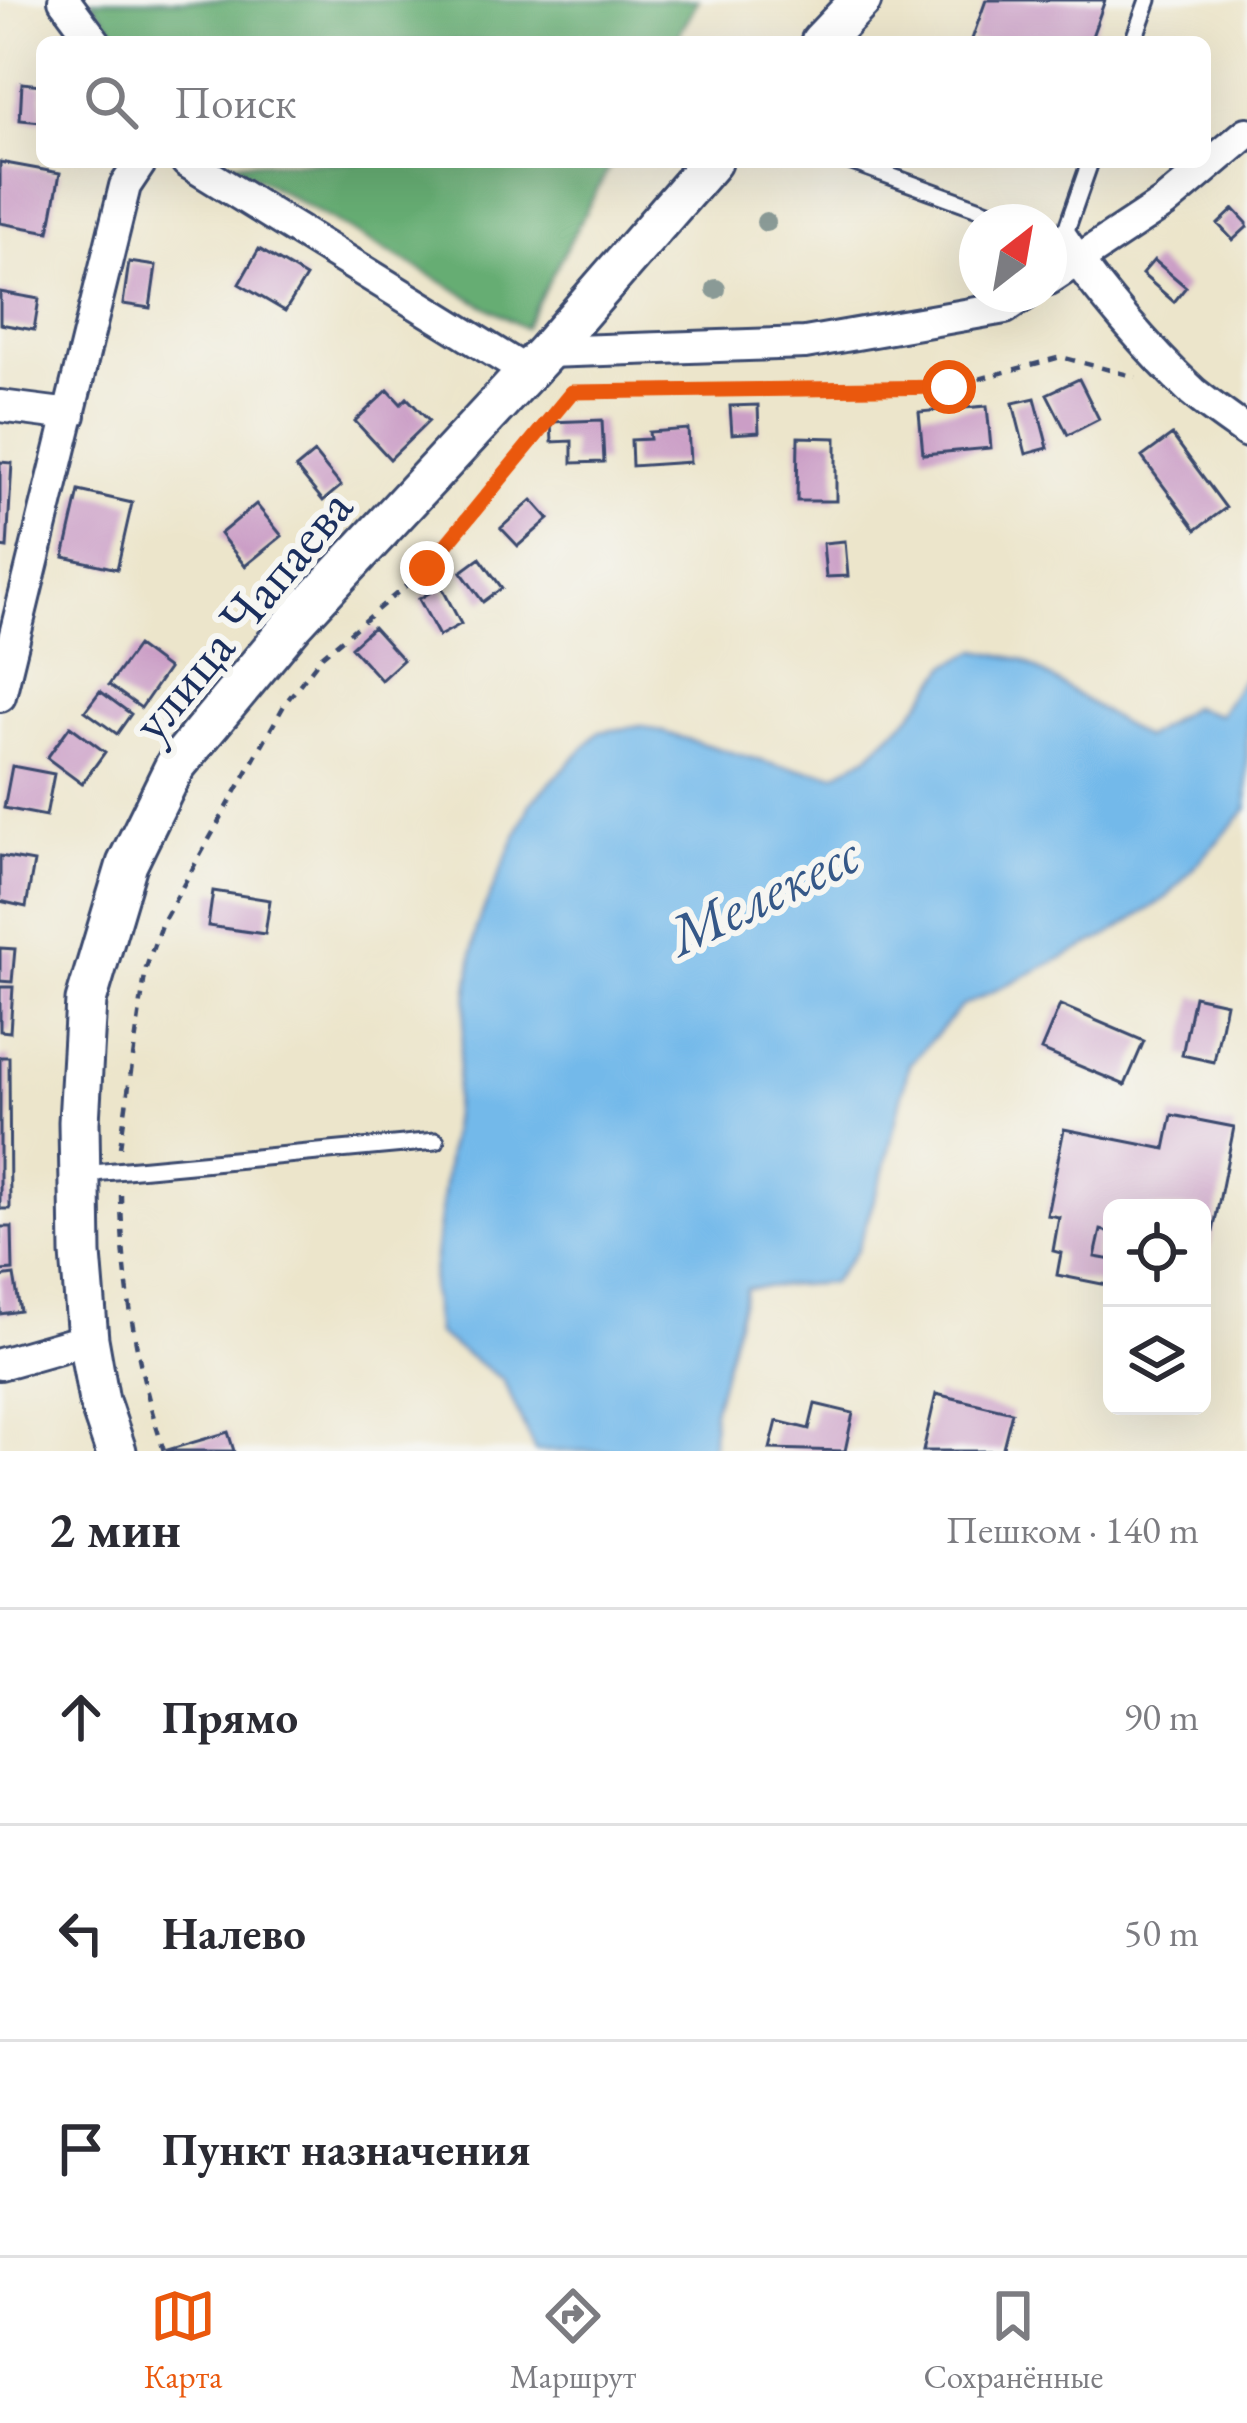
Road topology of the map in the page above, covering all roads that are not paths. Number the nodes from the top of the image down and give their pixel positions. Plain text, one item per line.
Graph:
1 (64, 0) edge
2 (861, 0) edge
3 (1148, 0) edge
4 (91, 36) edge
5 (827, 36) edge
6 (1135, 36) edge
7 (1247, 133) edge
8 (1211, 163) edge
9 (137, 168) edge
10 (197, 168) edge
11 (706, 168) edge
12 (868, 168) edge
13 (1088, 168) edge
14 (1205, 168) edge
15 (967, 204) edge
16 (1067, 232) edge
17 (1067, 242) edge
18 (1067, 249) edge
19 (982, 312) edge
20 (536, 362) junction
21 (0, 406) edge
22 (70, 416) junction
23 (1247, 432) edge
24 (0, 696) edge
25 (436, 1142) dead end
26 (80, 1175) junction
27 (88, 1339) junction
28 (0, 1364) edge
29 (116, 1451) edge

1 - 4 street
2 - 5 street
3 - 6 lane
7 - 8 street
9 - 22 street
10 - 20 street
11 - 20 street, улица Чапаева
12 - 15 lane
13 - 16 lane
14 - 17 street
18 - 23 street
19 - 20 street
20 - 26 street, улица Чапаева
21 - 22 street
22 - 24 street
25 - 26 lane
26 - 27 street, улица Чапаева
27 - 28 street
27 - 29 street, улица Чапаева

